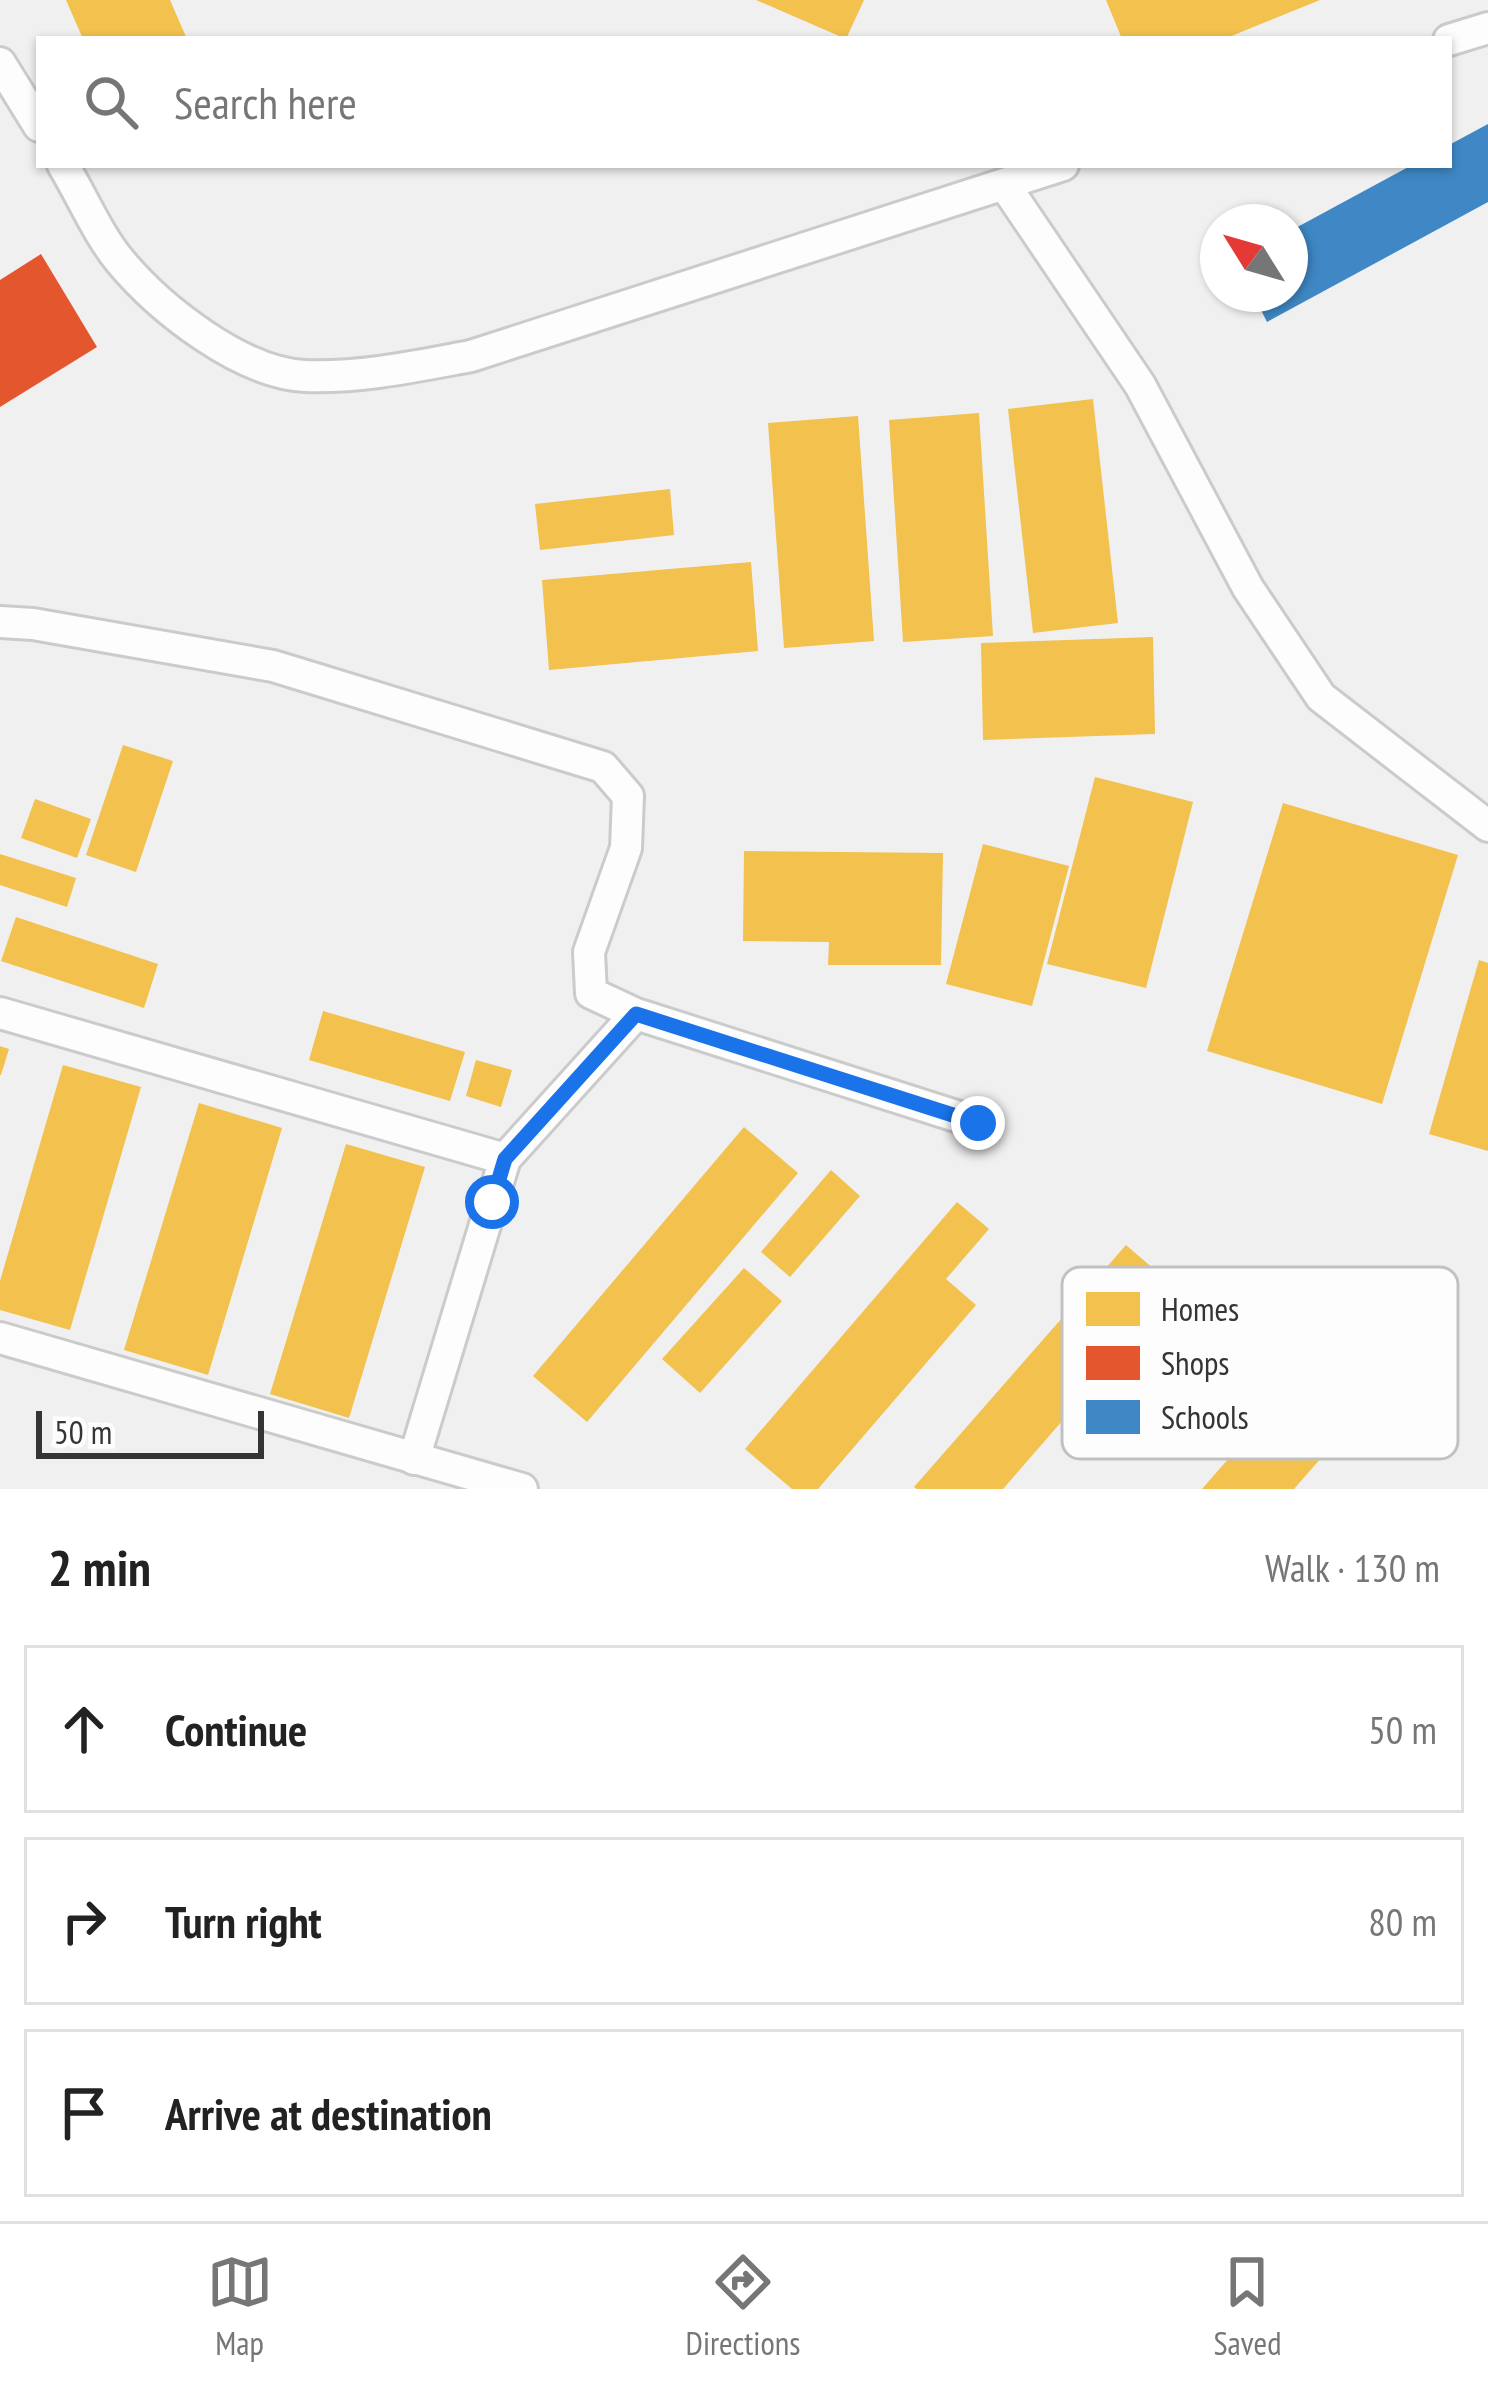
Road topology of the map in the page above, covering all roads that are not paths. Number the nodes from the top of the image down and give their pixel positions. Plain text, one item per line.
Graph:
1 (1488, 28) edge
2 (1452, 39) edge
3 (0, 63) edge
4 (36, 121) edge
5 (65, 168) edge
6 (1055, 168) edge
7 (1004, 184) junction
8 (0, 622) edge
9 (1488, 826) edge
10 (0, 1013) edge
11 (636, 1014) junction
12 (978, 1123) dead end
13 (505, 1159) junction
14 (0, 1338) edge
15 (414, 1459) junction
16 (522, 1489) edge

1 - 2 street
3 - 4 street
5 - 7 street
6 - 7 street
7 - 9 street
8 - 11 street
10 - 13 street
11 - 12 street
11 - 13 street
13 - 15 street
14 - 15 street
15 - 16 street

